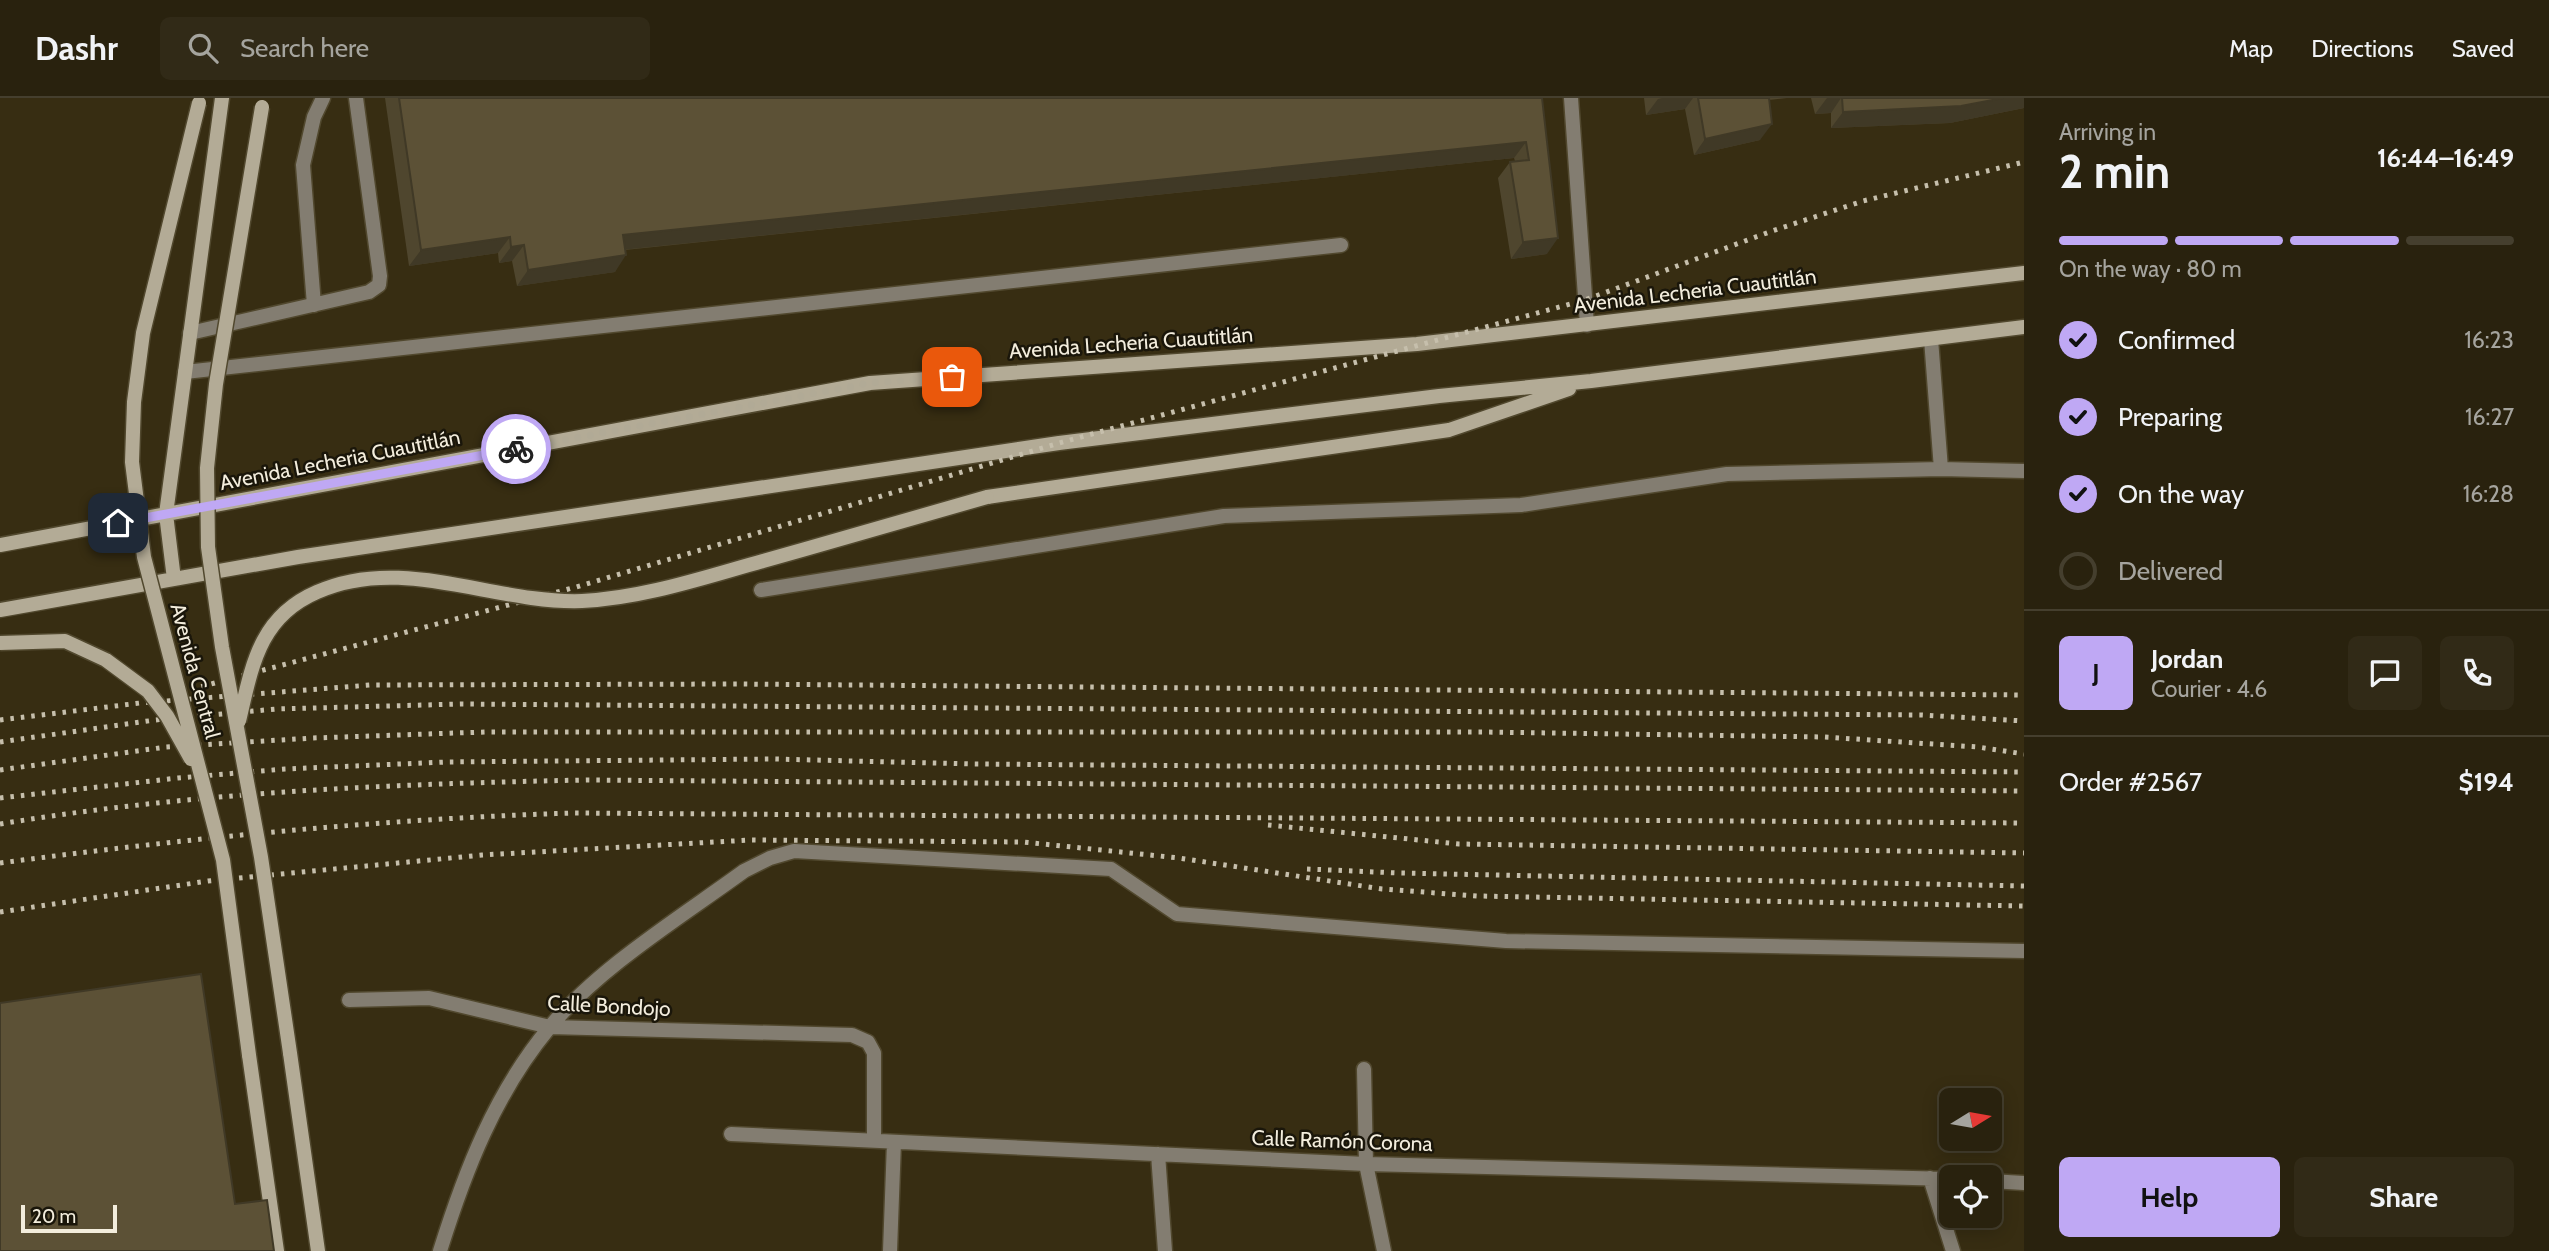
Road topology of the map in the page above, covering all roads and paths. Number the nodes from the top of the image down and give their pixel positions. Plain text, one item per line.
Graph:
1 (222, 98) edge
2 (323, 98) edge
3 (356, 98) edge
4 (1570, 98) edge
5 (199, 101) edge
6 (264, 103) edge
7 (1341, 245) dead end
8 (2024, 273) edge
9 (314, 305) junction
10 (1587, 325) junction
11 (2024, 327) edge
12 (190, 333) junction
13 (1931, 339) junction
14 (185, 372) junction
15 (1591, 381) junction
16 (1941, 469) junction
17 (2024, 471) edge
18 (166, 514) junction
19 (0, 545) edge
20 (174, 579) junction
21 (761, 590) dead end
22 (0, 610) edge
23 (0, 643) edge
24 (237, 729) junction
25 (202, 779) junction
26 (2024, 951) edge
27 (349, 1000) dead end
28 (550, 1027) junction
29 (1364, 1069) dead end
30 (731, 1134) dead end
31 (874, 1140) junction
32 (894, 1142) junction
33 (1158, 1154) junction
34 (1366, 1164) junction
35 (1930, 1178) junction
36 (1939, 1178) edge
37 (2002, 1182) edge
38 (2024, 1183) edge
39 (277, 1251) edge
40 (318, 1251) edge
41 (440, 1251) edge
42 (890, 1251) edge
43 (1165, 1251) edge
44 (1384, 1251) edge
45 (1953, 1251) edge

1 - 12 main road
2 - 9 street
3 - 9 street
4 - 10 street
5 - 25 main road, Avenida Central, bridge
6 - 24 main road, Avenida Central, bridge
7 - 14 street
8 - 10 main road, Avenida Lecheria Cuautitlán
9 - 12 street
10 - 18 main road, Avenida Lecheria Cuautitlán
11 - 13 main road
12 - 14 main road
13 - 15 main road
13 - 16 street
14 - 18 main road
15 - 20 main road
15 - 24 main road, bridge
16 - 17 street
16 - 21 street
18 - 19 main road, Avenida Lecheria Cuautitlán
18 - 20 main road
20 - 22 main road
23 - 25 main road, bridge
24 - 40 main road, Avenida Central, bridge
25 - 39 main road, Avenida Central, bridge
26 - 28 street
27 - 28 street, Calle Bondojo
28 - 31 street, Calle Bondojo
28 - 41 street
29 - 34 street
30 - 31 street, Calle Ramón Corona
31 - 32 street, Calle Ramón Corona
32 - 33 street, Calle Ramón Corona
32 - 42 street
33 - 34 street, Calle Ramón Corona
33 - 43 street
34 - 35 street, Calle Ramón Corona
34 - 44 street
35 - 36 street, Calle Ramón Corona
35 - 45 street
37 - 38 street

